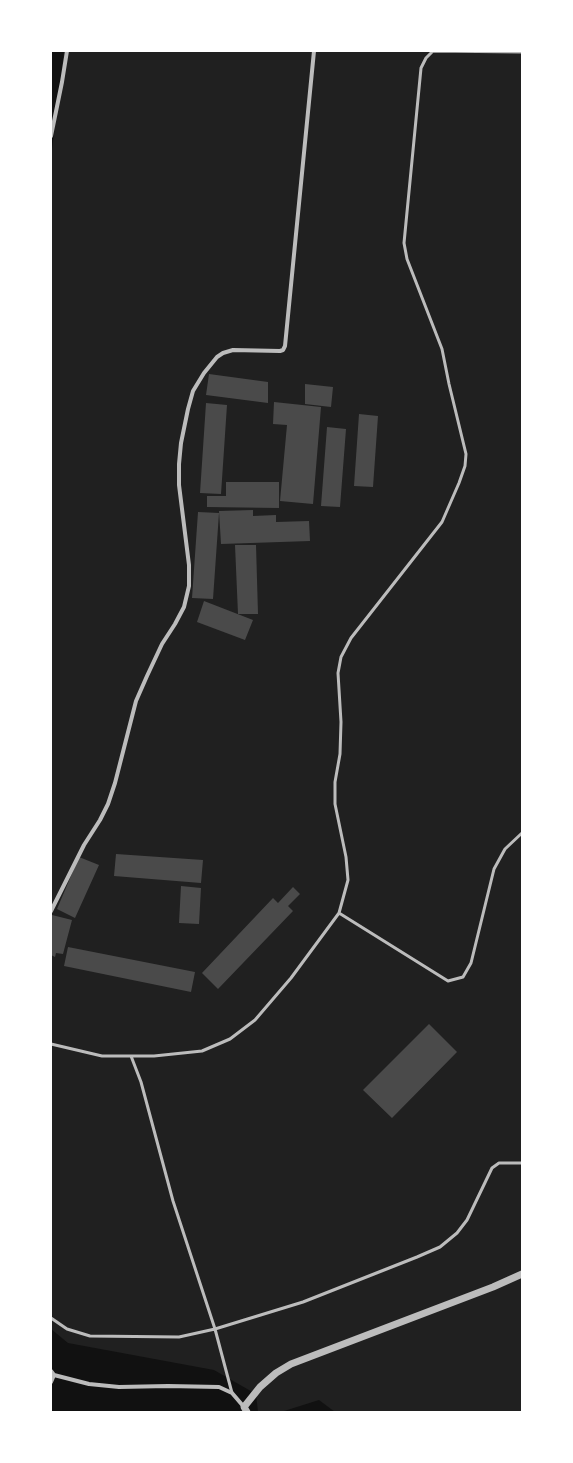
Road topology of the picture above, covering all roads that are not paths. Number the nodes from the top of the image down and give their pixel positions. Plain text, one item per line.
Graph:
1 (67, 51) edge
2 (314, 51) edge
3 (522, 52) edge
4 (51, 136) edge
5 (522, 833) edge
6 (51, 911) edge
7 (339, 913) junction
8 (51, 1044) edge
9 (131, 1056) junction
10 (522, 1163) edge
11 (522, 1274) edge
12 (51, 1318) edge
13 (215, 1329) junction
14 (52, 1373) edge
15 (51, 1382) edge
16 (232, 1393) junction
17 (246, 1409) edge

1 - 4 street
2 - 6 street
3 - 7 lane
5 - 7 lane
7 - 9 lane
8 - 9 lane
9 - 13 lane
10 - 13 lane
11 - 17 street
12 - 13 lane
13 - 16 lane
14 - 15 street
14 - 16 street
16 - 17 street

